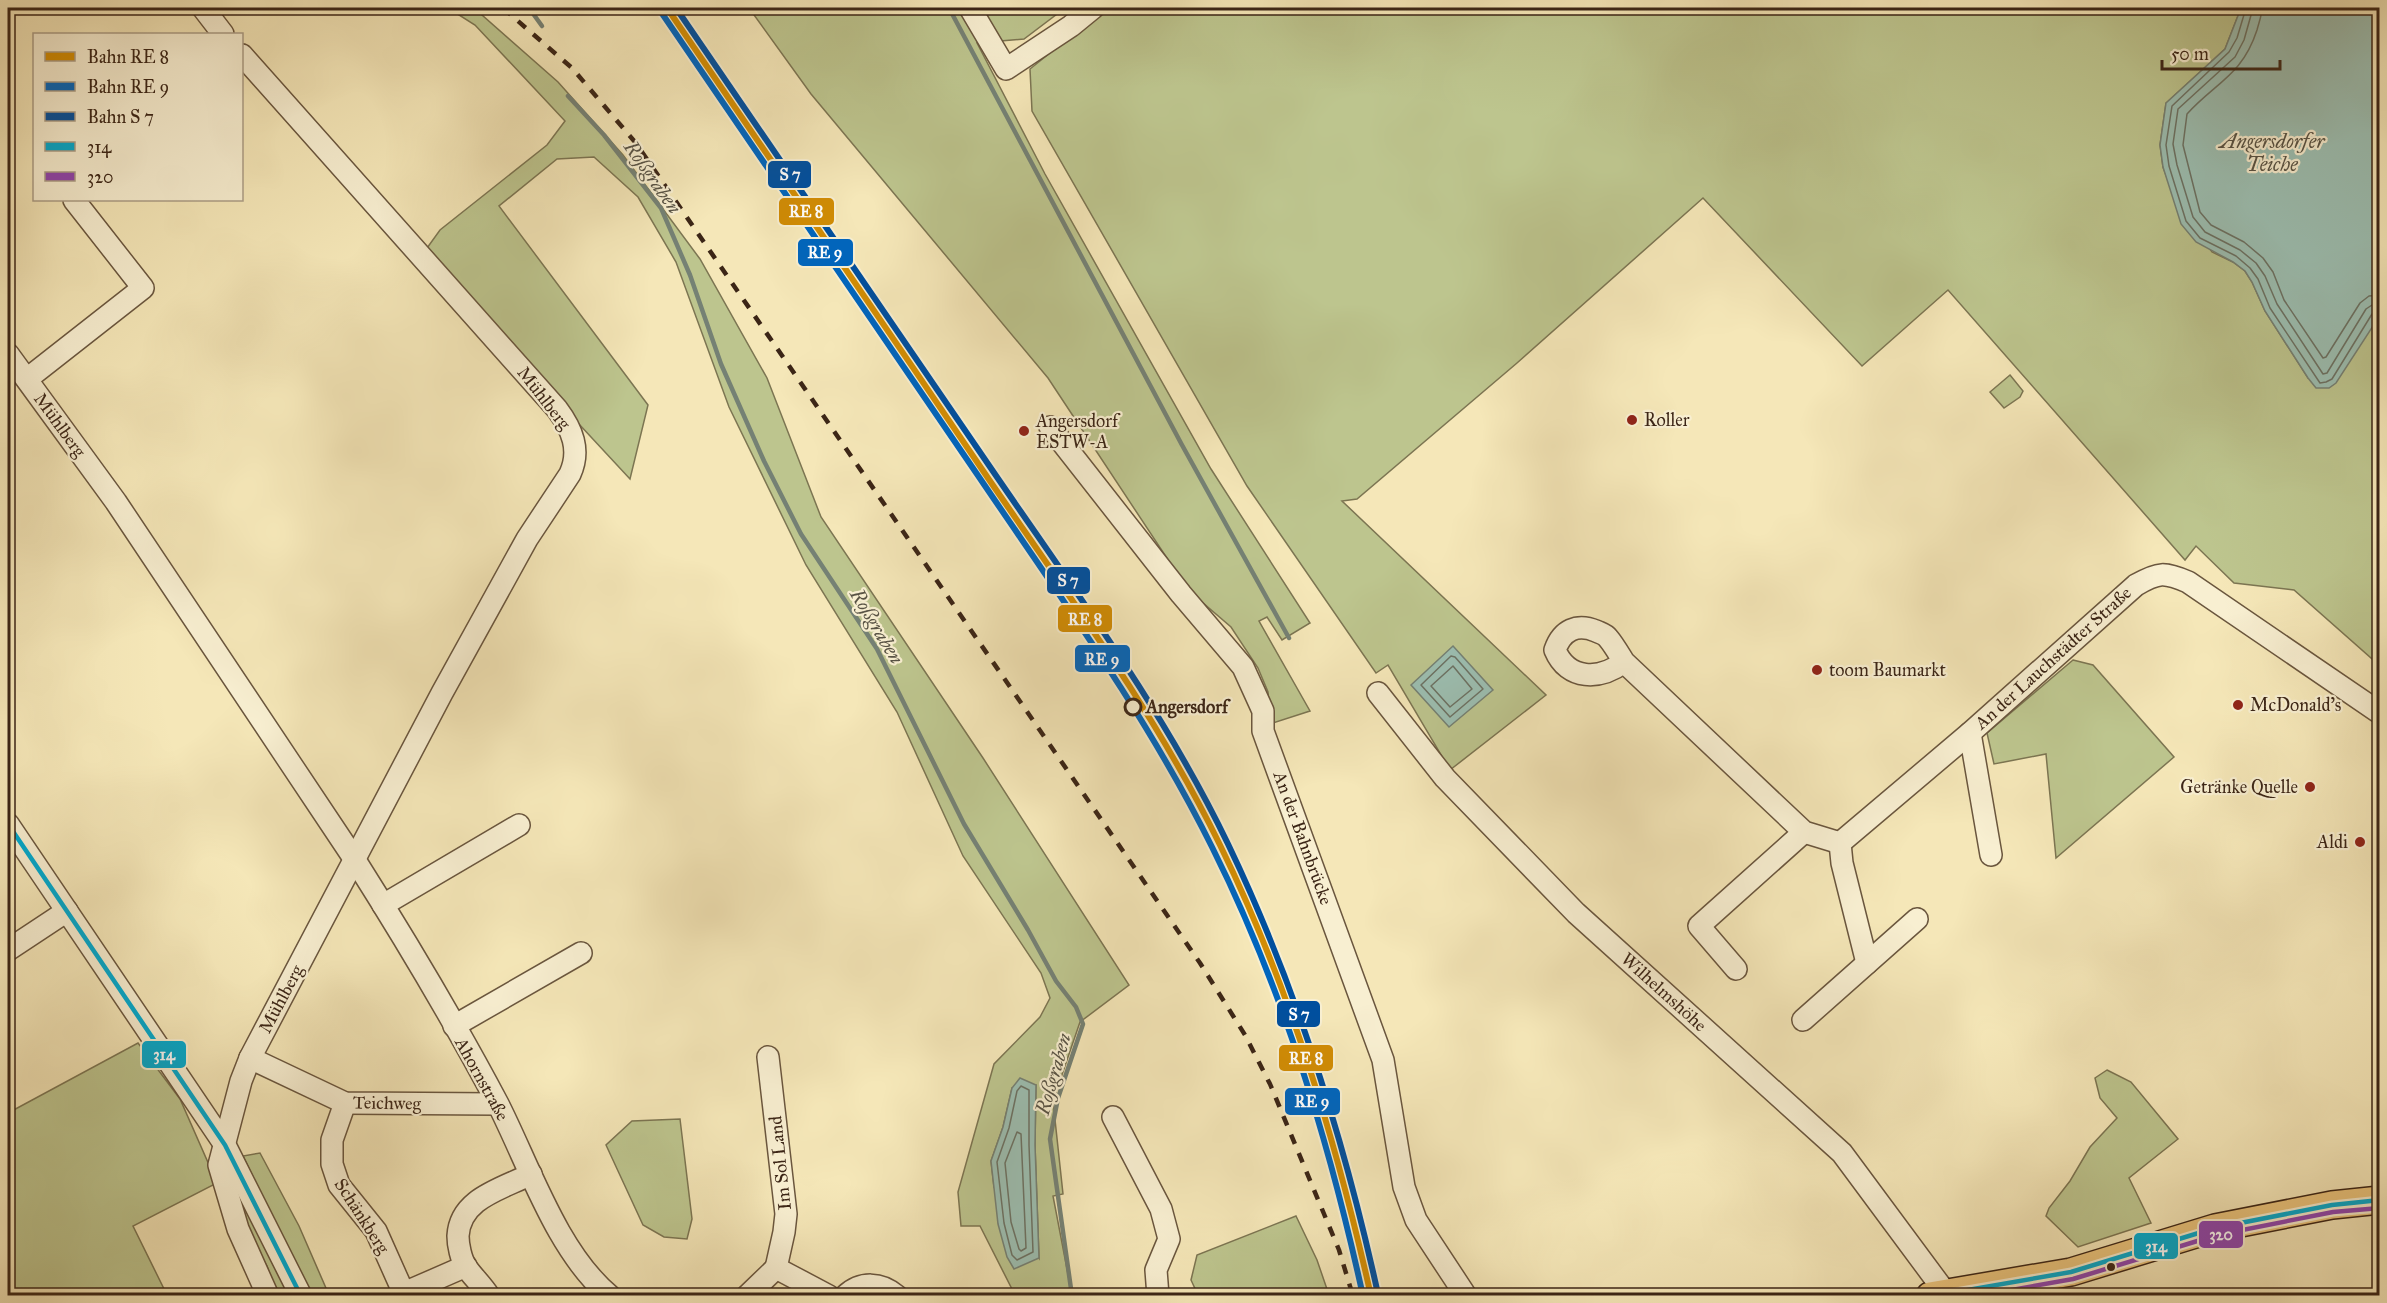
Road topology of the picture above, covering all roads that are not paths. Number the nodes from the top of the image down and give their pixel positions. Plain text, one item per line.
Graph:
1 (202, 8) edge
2 (970, 8) edge
3 (1093, 8) edge
4 (222, 33) edge
5 (243, 56) edge
6 (75, 201) edge
7 (8, 354) edge
8 (27, 379) junction
9 (1050, 427) dead end
10 (1624, 662) dead end
11 (1378, 693) dead end
12 (2379, 713) edge
13 (1971, 733) junction
14 (8, 824) edge
15 (519, 825) dead end
16 (1804, 832) junction
17 (1840, 843) junction
18 (1991, 855) dead end
19 (355, 860) junction
20 (384, 905) junction
21 (67, 911) junction
22 (1917, 919) dead end
23 (8, 950) edge
24 (581, 953) dead end
25 (1867, 963) junction
26 (1736, 969) dead end
27 (1803, 1020) dead end
28 (454, 1026) junction
29 (768, 1057) dead end
30 (250, 1058) junction
31 (345, 1103) junction
32 (497, 1104) junction
33 (1113, 1117) dead end
34 (225, 1145) junction
35 (531, 1174) junction
36 (2379, 1200) edge
37 (466, 1266) junction
38 (776, 1268) junction
39 (404, 1294) edge
40 (1941, 1295) edge
41 (268, 1296) edge
42 (301, 1296) edge
43 (489, 1296) edge
44 (610, 1296) edge
45 (747, 1296) edge
46 (829, 1296) edge
47 (845, 1296) edge
48 (897, 1296) edge
49 (1158, 1296) edge
50 (1466, 1296) edge

1 - 4 street
2 - 3 street
5 - 19 street, Mühlberg
6 - 8 street, Mühlberg
7 - 8 street, Mühlberg
8 - 19 street, Mühlberg
9 - 50 street, An der Bahnbrücke
10 - 16 street
11 - 40 street, Wilhelmshöhe
12 - 13 street, An der Lauchstädter Straße
13 - 17 street, An der Lauchstädter Straße
13 - 18 street, An der Lauchstädter Straße
14 - 21 street
15 - 20 street
16 - 17 street
16 - 26 street
17 - 25 street
19 - 20 street, Ahornstraße
19 - 30 street, Mühlberg
20 - 28 street, Ahornstraße
21 - 23 street
21 - 34 street
22 - 25 street
24 - 28 street
25 - 27 street
28 - 32 street, Ahornstraße
29 - 38 street, Im Sol Land
30 - 31 street, Teichweg
30 - 34 street, Mühlberg
31 - 32 street, Teichweg
31 - 39 street, Schänkberg
32 - 35 street, Ahornstraße
33 - 49 street
34 - 41 street, Mühlberg
34 - 42 street
35 - 37 street
35 - 44 street, Ahornstraße
36 - 40 main road
37 - 39 street, Schänkberg
37 - 43 street
38 - 45 street
38 - 46 street
47 - 48 street

